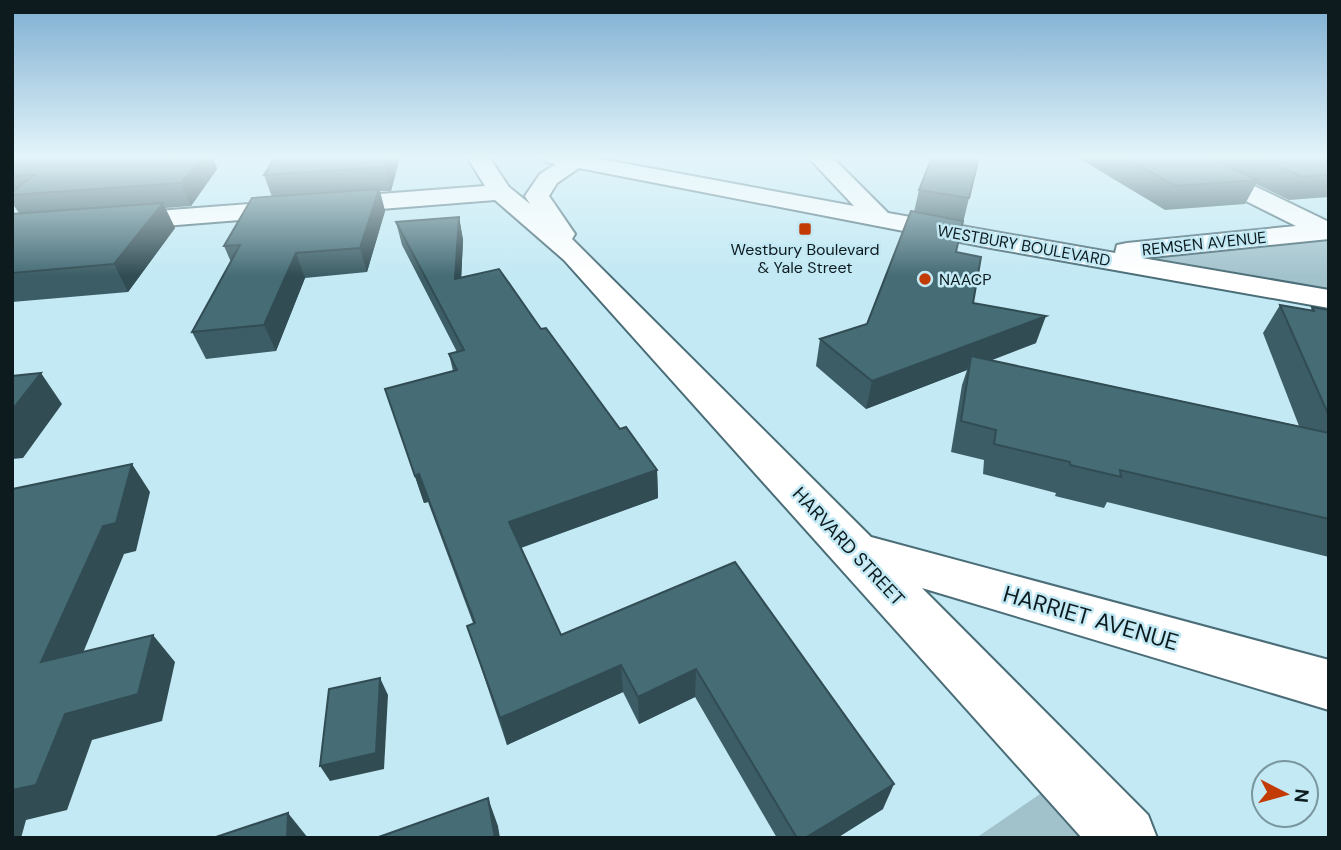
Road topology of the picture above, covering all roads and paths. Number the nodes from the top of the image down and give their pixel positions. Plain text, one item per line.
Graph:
1 (440, 197) edge
2 (506, 197) edge
3 (537, 197) edge
4 (765, 197) edge
5 (858, 197) edge
6 (1257, 197) edge
7 (879, 218) junction
8 (12, 230) edge
9 (1327, 231) edge
10 (574, 254) junction
11 (1080, 256) junction
12 (1329, 299) edge
13 (854, 550) junction
14 (1329, 685) edge
15 (1125, 838) edge

1 - 8 street
2 - 10 street, HARVARD STREET
3 - 10 street, HARVARD STREET
4 - 7 street, WESTBURY BOULEVARD
5 - 7 street
6 - 9 street
7 - 11 street, WESTBURY BOULEVARD
9 - 11 street, REMSEN AVENUE
10 - 13 street, HARVARD STREET
11 - 12 street, WESTBURY BOULEVARD
13 - 14 street, HARRIET AVENUE
13 - 15 street, HARVARD STREET

